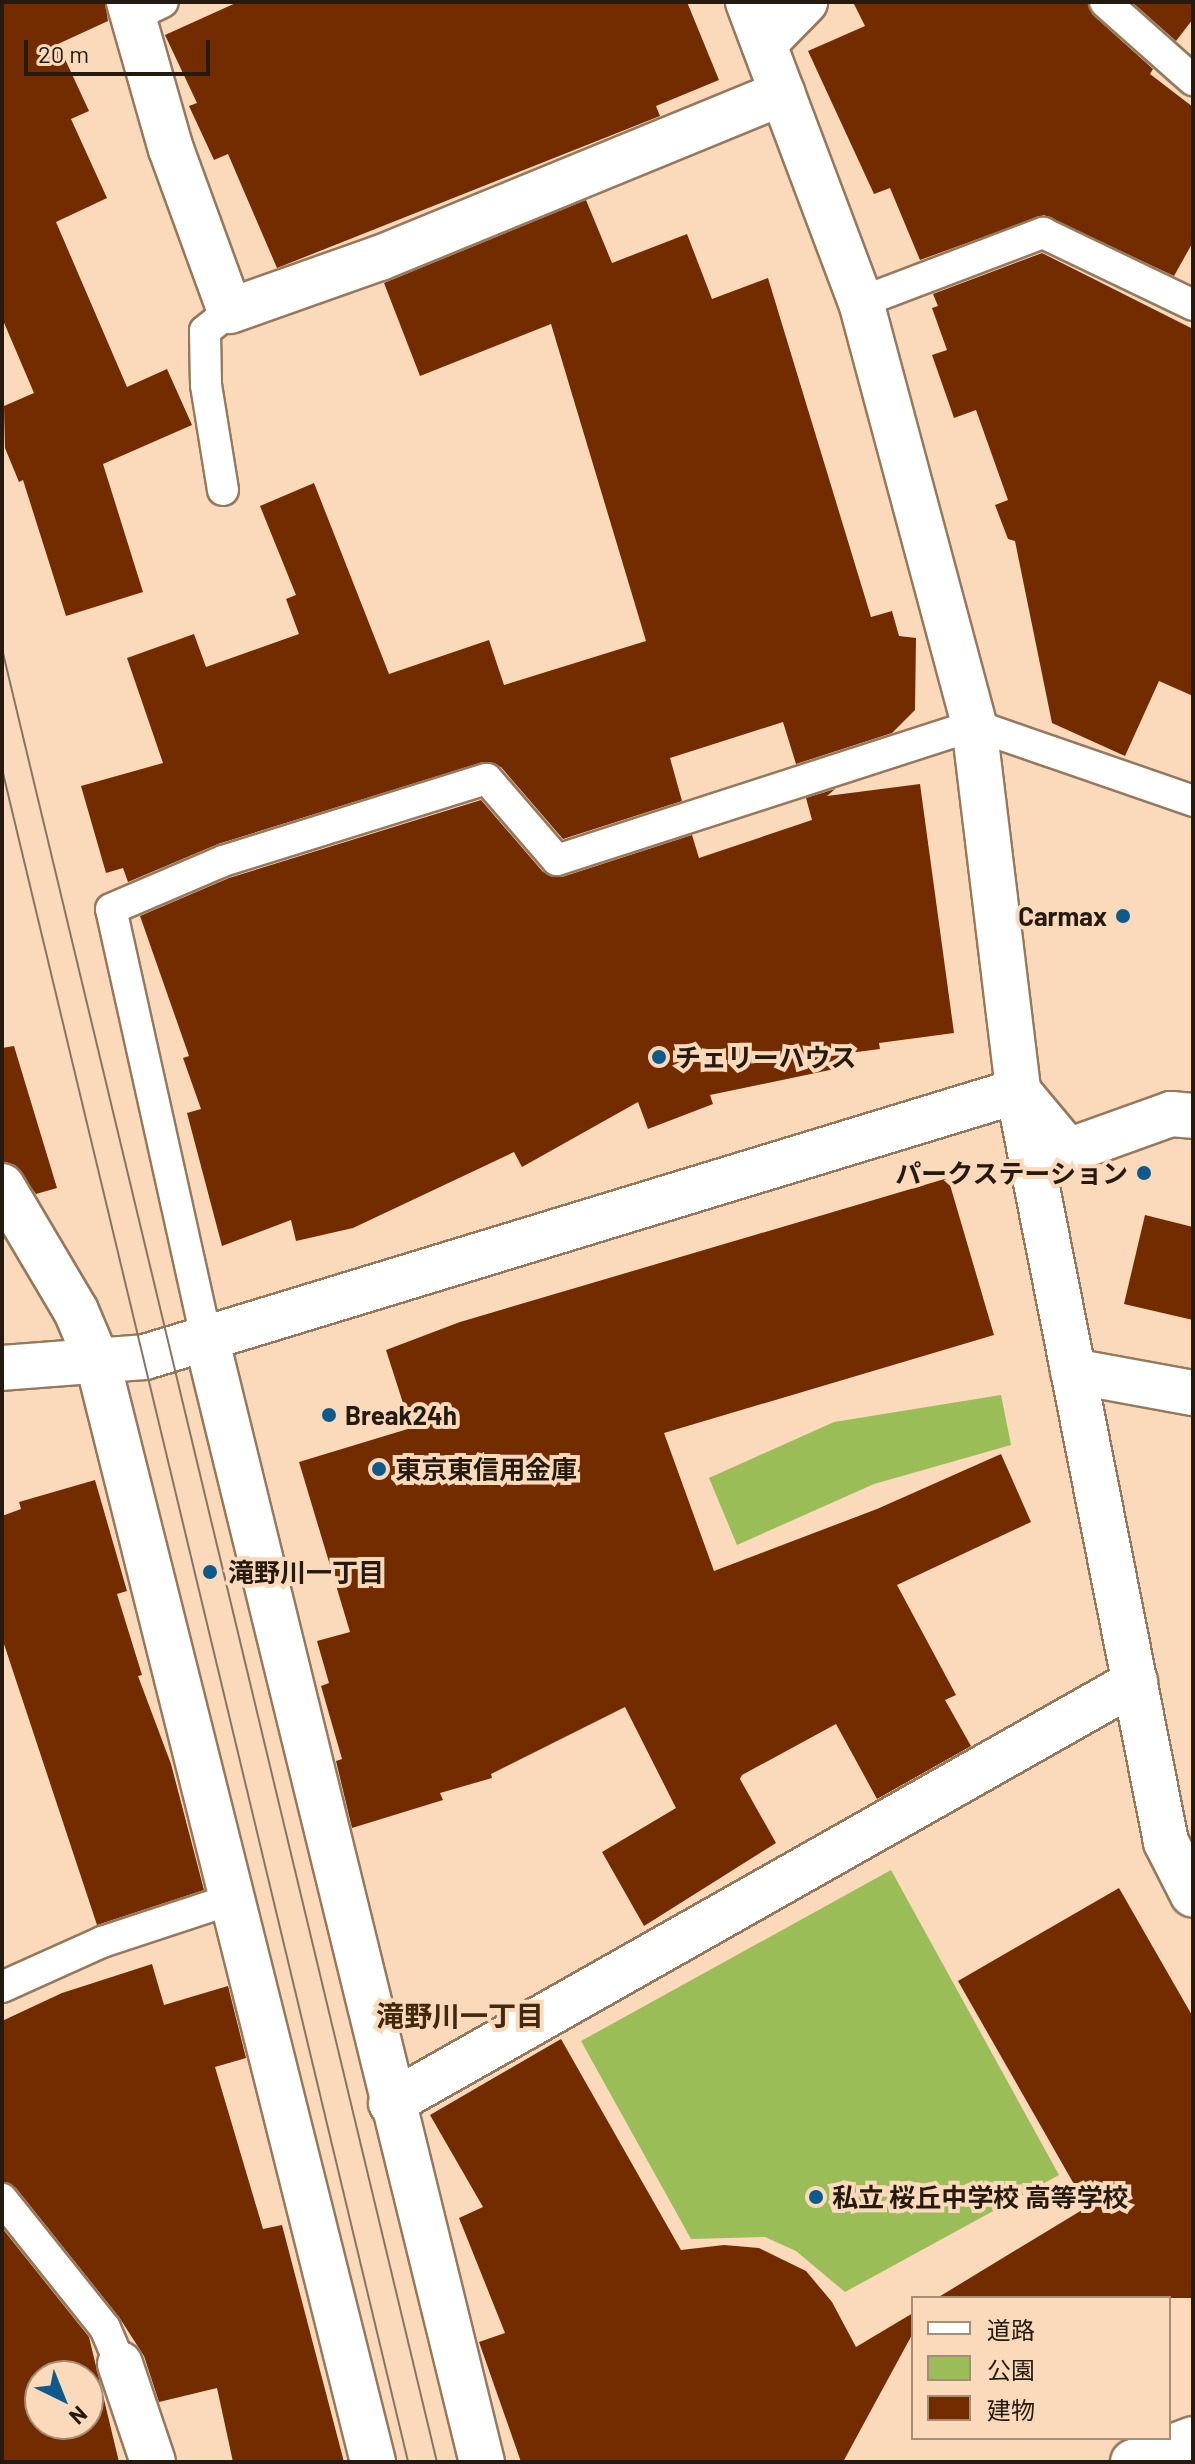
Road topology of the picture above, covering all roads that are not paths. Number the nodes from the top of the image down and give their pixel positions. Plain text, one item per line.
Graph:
1 (748, 2) edge
2 (805, 2) edge
3 (1105, 2) edge
4 (142, 7) edge
5 (764, 44) junction
6 (1193, 80) edge
7 (782, 93) junction
8 (861, 302) junction
9 (1193, 305) edge
10 (230, 311) junction
11 (223, 490) dead end
12 (974, 725) junction
13 (1193, 801) edge
14 (1018, 1091) junction
15 (1193, 1116) edge
16 (2, 1186) edge
17 (206, 1337) junction
18 (98, 1363) junction
19 (2, 1368) edge
20 (1073, 1371) junction
21 (1193, 1393) edge
22 (1135, 1682) junction
23 (1193, 1895) edge
24 (230, 1900) junction
25 (2, 1987) edge
26 (391, 2103) junction
27 (2, 2199) edge
28 (120, 2364) joint
29 (1193, 2439) edge
30 (153, 2462) edge
31 (373, 2462) edge
32 (482, 2462) edge
33 (1133, 2462) edge

1 - 5 street
2 - 5 street
3 - 6 lane
4 - 10 street
5 - 7 street
7 - 8 street
7 - 10 street
8 - 9 lane
8 - 12 street
10 - 11 lane
12 - 13 lane
12 - 14 street
12 - 17 lane
14 - 15 street
14 - 17 street
14 - 20 street
16 - 18 street
17 - 18 street
17 - 26 street
18 - 19 street
18 - 24 street
20 - 21 street
20 - 22 street
22 - 23 street
22 - 26 street
24 - 25 lane
24 - 31 street
26 - 32 street
27 - 28 lane
28 - 30 street
29 - 33 street

